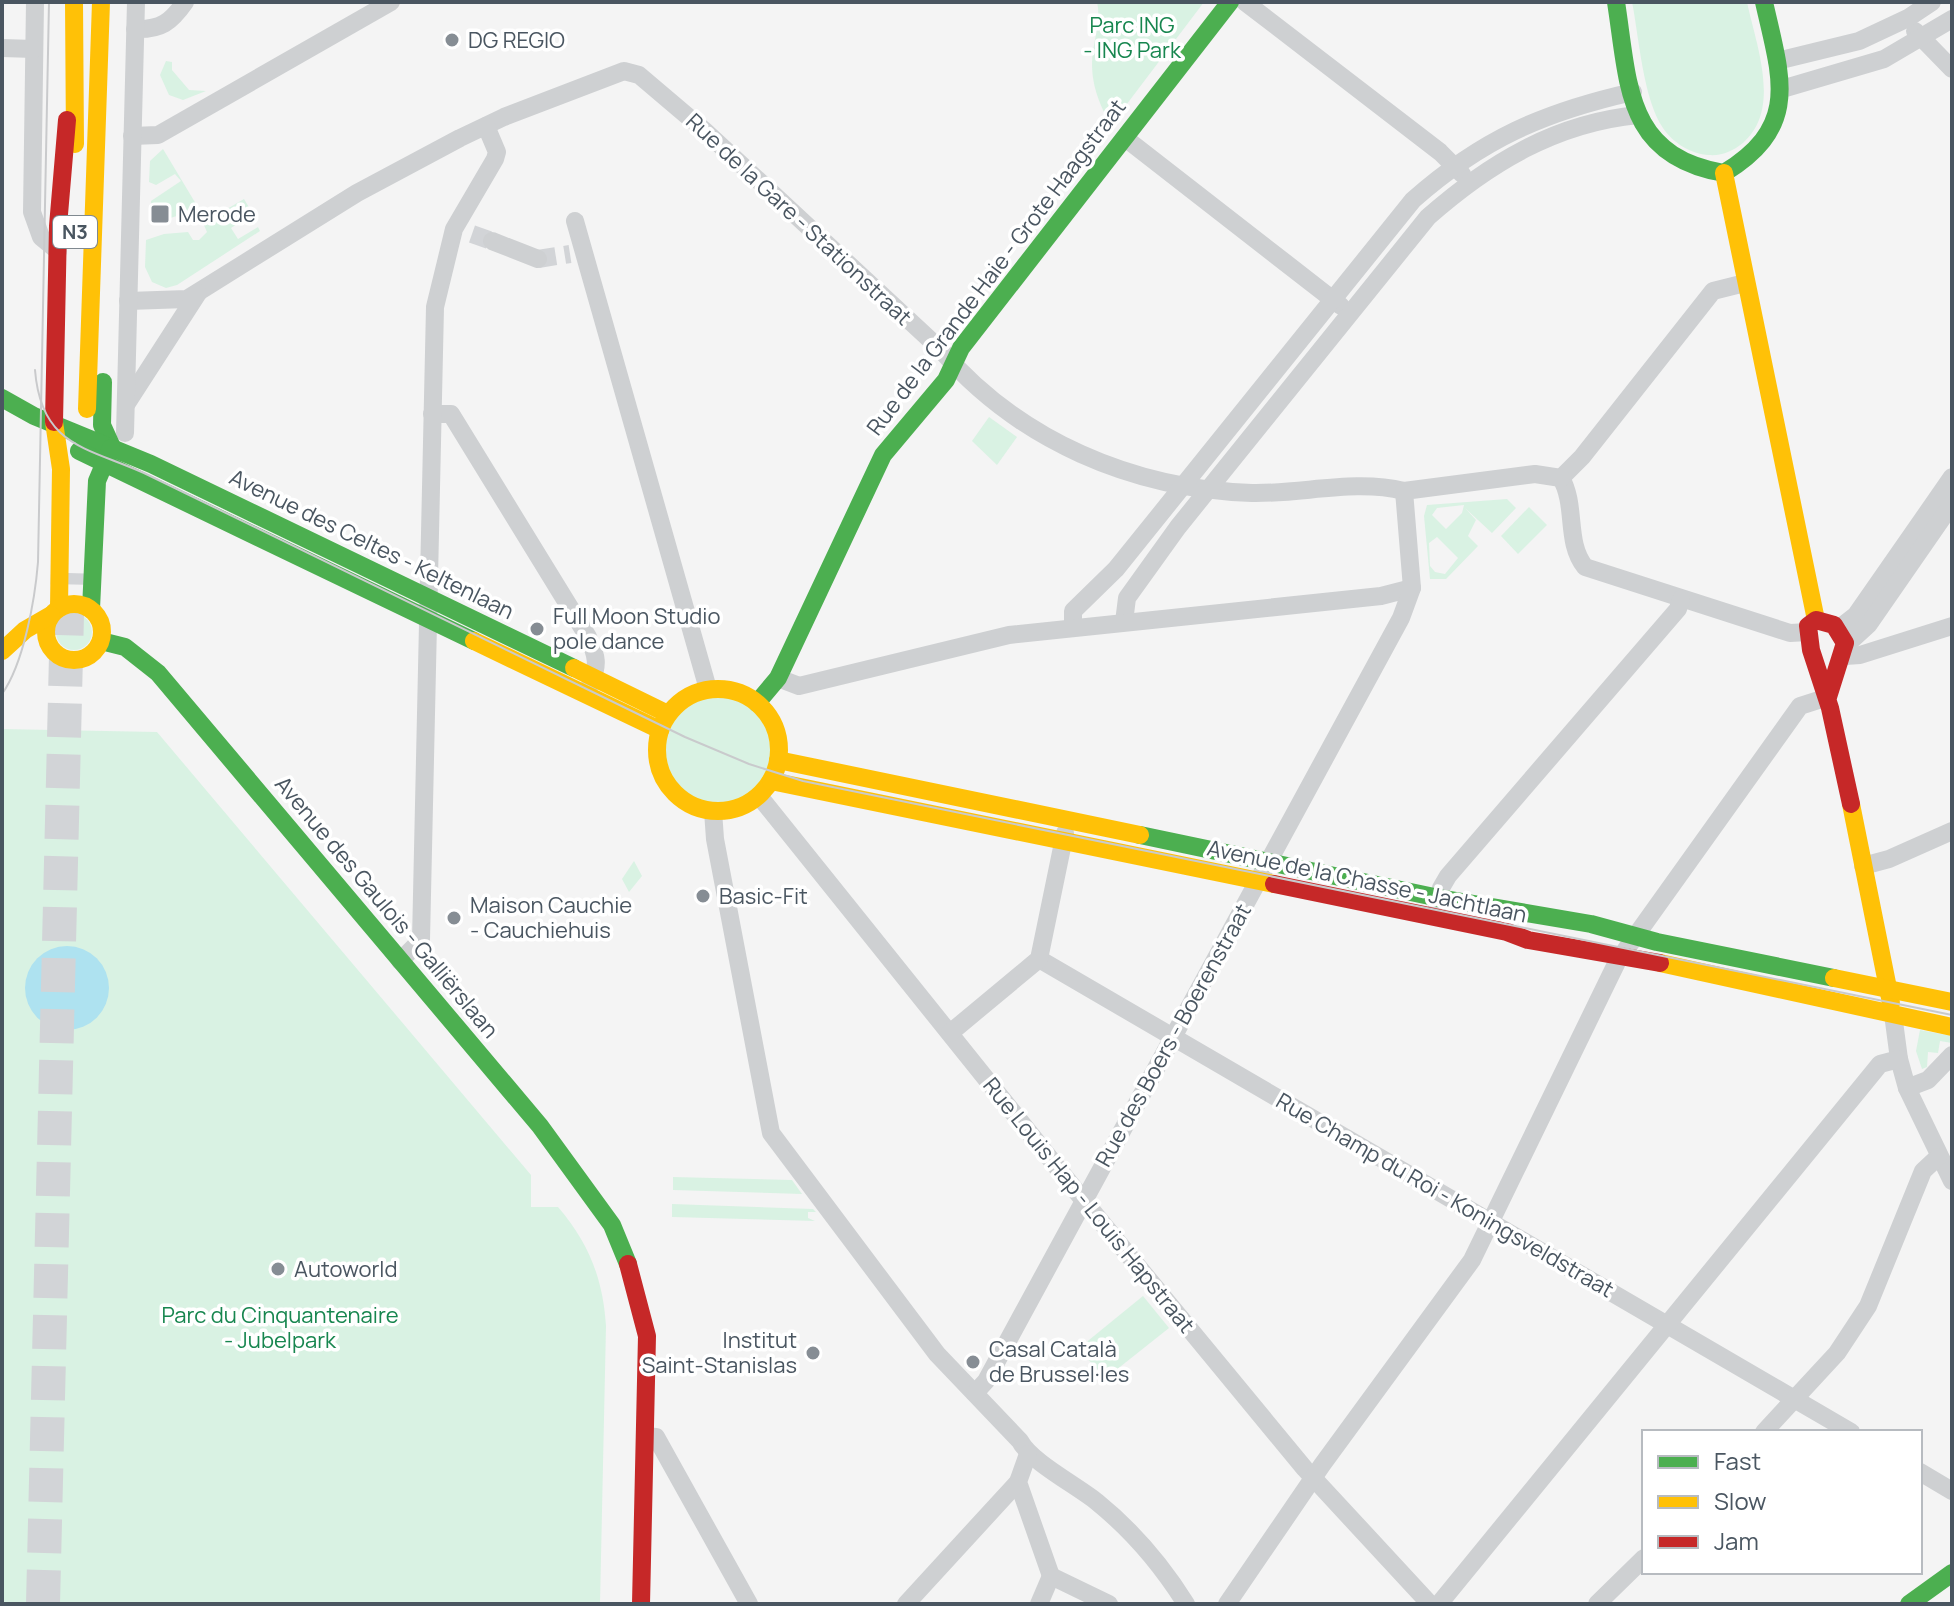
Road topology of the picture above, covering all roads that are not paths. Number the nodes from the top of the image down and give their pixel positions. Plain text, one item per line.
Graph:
1 (35, 2) edge
2 (74, 2) edge
3 (101, 2) edge
4 (136, 2) edge
5 (185, 2) edge
6 (391, 2) edge
7 (1230, 2) edge
8 (1245, 2) edge
9 (1616, 2) edge
10 (1764, 2) edge
11 (1932, 2) edge
12 (1908, 18) junction
13 (1952, 19) edge
14 (135, 29) junction
15 (1921, 41) junction
16 (2, 48) edge
17 (34, 49) junction
18 (73, 56) junction
19 (1777, 61) junction
20 (1952, 69) edge
21 (98, 88) junction
22 (1782, 89) junction
23 (1633, 92) junction
24 (1638, 115) junction
25 (486, 126) junction
26 (132, 136) junction
27 (1125, 138) junction
28 (1454, 165) junction
29 (1724, 173) junction
30 (1468, 181) junction
31 (575, 221) dead end
32 (492, 241) tunnel mouth
33 (58, 251) junction
34 (538, 259) tunnel mouth
35 (1745, 283) junction
36 (198, 293) junction
37 (1333, 299) junction
38 (128, 301) junction
39 (1349, 313) junction
40 (953, 364) junction
41 (2, 398) edge
42 (126, 405) junction
43 (432, 414) junction
44 (45, 422) junction
45 (113, 448) junction
46 (1952, 477) edge
47 (1561, 478) junction
48 (1182, 486) junction
49 (1210, 489) junction
50 (1404, 491) junction
51 (1952, 504) edge
52 (1412, 588) junction
53 (428, 597) junction
54 (1681, 599) junction
55 (55, 612) junction
56 (94, 612) junction
57 (428, 619) junction
58 (1124, 622) junction
59 (1812, 626) junction
60 (1952, 626) edge
61 (1073, 627) junction
62 (47, 641) junction
63 (101, 641) junction
64 (2, 651) edge
65 (1836, 655) junction
66 (2, 662) edge
67 (158, 673) junction
68 (778, 678) junction
69 (589, 686) junction
70 (708, 689) junction
71 (1828, 697) junction
72 (757, 703) junction
73 (664, 722) junction
74 (778, 760) junction
75 (765, 788) junction
76 (713, 811) junction
77 (1067, 821) junction
78 (1952, 831) edge
79 (1063, 841) junction
80 (1268, 863) junction
81 (1863, 866) junction
82 (1258, 881) junction
83 (1439, 898) junction
84 (1435, 917) junction
85 (1635, 936) junction
86 (1622, 956) junction
87 (1039, 959) junction
88 (400, 961) junction
89 (1888, 988) junction
90 (1952, 1002) edge
91 (1893, 1014) junction
92 (1952, 1027) edge
93 (950, 1033) junction
94 (1173, 1035) junction
95 (1952, 1055) edge
96 (1899, 1059) junction
97 (1907, 1088) junction
98 (1938, 1157) junction
99 (1952, 1181) edge
100 (1084, 1200) junction
101 (1491, 1223) junction
102 (1666, 1325) junction
103 (975, 1393) junction
104 (1795, 1400) junction
105 (1766, 1430) edge
106 (1848, 1430) edge
107 (645, 1436) junction
108 (1028, 1454) junction
109 (1922, 1473) edge
110 (1313, 1479) junction
111 (1018, 1482) junction
112 (1952, 1491) edge
113 (1642, 1560) edge
114 (1952, 1573) edge
115 (1051, 1576) junction
116 (641, 1604) edge
117 (749, 1604) edge
118 (906, 1604) edge
119 (1039, 1604) edge
120 (1109, 1604) edge
121 (1186, 1604) edge
122 (1227, 1604) edge
123 (1430, 1604) edge
124 (1439, 1604) edge
125 (1597, 1604) edge
126 (1909, 1604) edge

1 - 17 street
2 - 18 main road, N3
3 - 21 main road, N3
4 - 14 street
5 - 14 street
6 - 26 street
7 - 27 main road, Rue de la Grande Haie - Grote Haagstraat
8 - 28 street
9 - 23 main road
10 - 19 main road
11 - 12 street
12 - 15 street
12 - 19 street
13 - 15 street
14 - 26 street
15 - 20 street
15 - 22 street
16 - 17 street
17 - 33 street
18 - 21 main road, N3
18 - 33 main road
19 - 22 main road
21 - 45 main road
22 - 29 main road
23 - 24 main road
23 - 28 street
24 - 29 main road
24 - 30 street
25 - 36 street, Rue de la Gare - Stationstraat
25 - 40 street, Rue de la Gare - Stationstraat
25 - 43 street
26 - 38 street
27 - 37 street
27 - 40 main road, Rue de la Grande Haie - Grote Haagstraat
28 - 30 street
28 - 37 street
29 - 35 main road
30 - 39 street
31 - 70 street
32 - 34 street
33 - 44 main road
35 - 47 street
35 - 59 main road
36 - 38 street
36 - 42 street
37 - 39 street
37 - 48 street
38 - 42 street
39 - 49 street
40 - 48 street, Rue de la Gare - Stationstraat
40 - 68 main road, Rue de la Grande Haie - Grote Haagstraat
41 - 44 main road, Avenue des Celtes - Keltenlaan
42 - 45 street
43 - 53 street
43 - 69 street
44 - 45 main road, Avenue des Celtes - Keltenlaan
44 - 55 main road
45 - 53 main road, Avenue des Celtes - Keltenlaan
45 - 56 main road
45 - 57 main road, Avenue des Celtes - Keltenlaan
46 - 65 street
47 - 50 street, Rue de la Gare - Stationstraat
47 - 54 street
48 - 49 street, Rue de la Gare - Stationstraat
48 - 61 street
49 - 50 street, Rue de la Gare - Stationstraat
49 - 58 street
50 - 52 street
51 - 65 street
52 - 58 street
52 - 80 street, Rue des Boers - Boerenstraat
53 - 57 street
53 - 69 main road, Avenue des Celtes - Keltenlaan
54 - 59 street
54 - 83 street
55 - 56 main road
55 - 62 main road
55 - 64 main road
56 - 63 main road
56 - 67 main road, Avenue des Gaulois - Galliërslaan
57 - 69 main road, Avenue des Celtes - Keltenlaan
57 - 88 street
58 - 61 street
59 - 65 main road
59 - 65 main road
60 - 65 street
61 - 68 street
62 - 63 main road
62 - 66 main road
63 - 67 main road, Avenue des Gaulois - Galliërslaan
65 - 71 main road
67 - 88 main road, Avenue des Gaulois - Galliërslaan
68 - 72 main road, Rue de la Grande Haie - Grote Haagstraat
69 - 73 main road, Avenue des Celtes - Keltenlaan
70 - 72 main road
70 - 73 main road
71 - 81 main road
71 - 85 street
72 - 74 main road
73 - 76 main road
74 - 75 main road
74 - 77 main road, Avenue de la Chasse - Jachtlaan
75 - 76 main road
75 - 79 main road, Avenue de la Chasse - Jachtlaan
75 - 93 street, Rue Louis Hap - Louis Hapstraat
76 - 103 street
77 - 79 street
77 - 80 main road, Avenue de la Chasse - Jachtlaan
78 - 81 street
79 - 82 main road, Avenue de la Chasse - Jachtlaan
79 - 87 street
80 - 82 street, Rue des Boers - Boerenstraat
80 - 83 main road, Avenue de la Chasse - Jachtlaan
81 - 89 main road
82 - 84 main road, Avenue de la Chasse - Jachtlaan
82 - 94 street, Rue des Boers - Boerenstraat
83 - 84 street
83 - 85 main road, Avenue de la Chasse - Jachtlaan
84 - 86 main road, Avenue de la Chasse - Jachtlaan
85 - 86 street
85 - 89 main road, Avenue de la Chasse - Jachtlaan
86 - 91 main road, Avenue de la Chasse - Jachtlaan
86 - 101 street
87 - 93 street
87 - 94 street, Rue Champ du Roi - Koningsveldstraat
88 - 107 main road, Avenue des Gaulois - Galliërslaan
89 - 90 main road, Avenue de la Chasse - Jachtlaan
89 - 91 main road
91 - 92 main road, Avenue de la Chasse - Jachtlaan
91 - 96 street
93 - 100 street, Rue Louis Hap - Louis Hapstraat
94 - 100 street, Rue des Boers - Boerenstraat
94 - 101 street, Rue Champ du Roi - Koningsveldstraat
95 - 97 street
96 - 97 street
96 - 102 street
97 - 98 street
98 - 99 street
98 - 104 street
100 - 103 street, Rue des Boers - Boerenstraat
100 - 110 street, Rue Louis Hap - Louis Hapstraat
101 - 102 street, Rue Champ du Roi - Koningsveldstraat
101 - 110 street
102 - 104 street, Rue Champ du Roi - Koningsveldstraat
102 - 124 street
103 - 108 street
104 - 105 street
104 - 106 street, Rue Champ du Roi - Koningsveldstraat
107 - 116 main road, Avenue des Gaulois - Galliërslaan
107 - 117 street
108 - 111 street
108 - 121 street
109 - 112 street
110 - 122 street
110 - 123 street, Rue Louis Hap - Louis Hapstraat
111 - 115 street
111 - 118 street
113 - 125 street
114 - 126 main road
115 - 119 street
115 - 120 street

